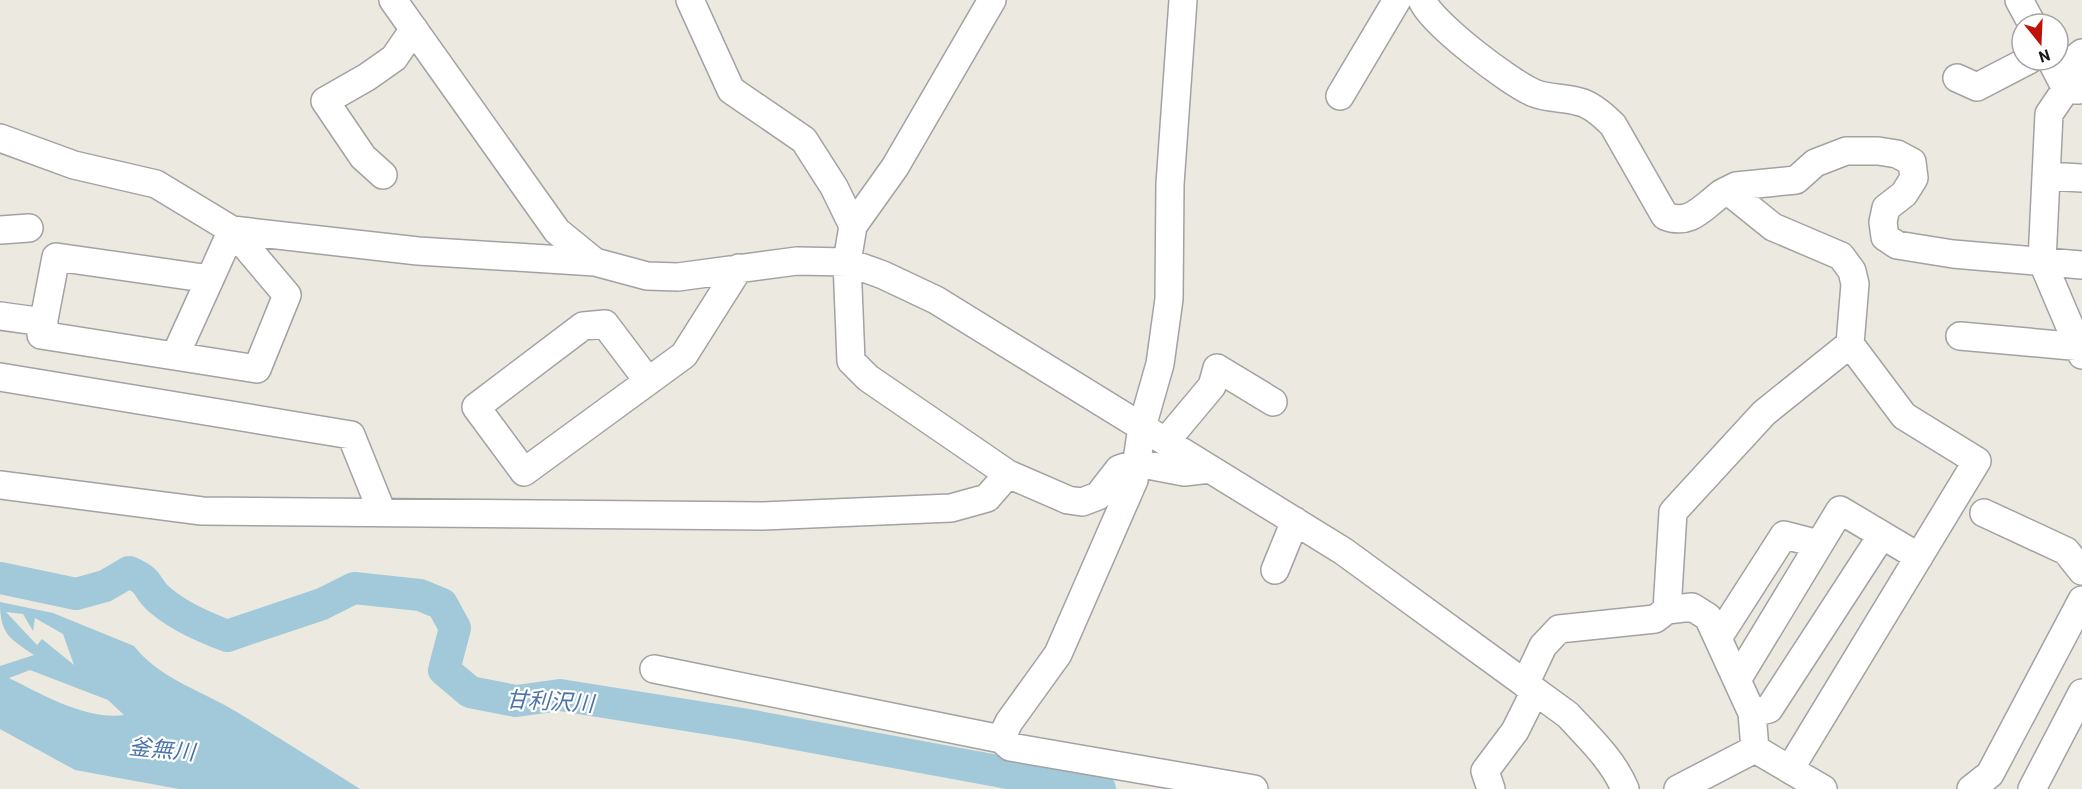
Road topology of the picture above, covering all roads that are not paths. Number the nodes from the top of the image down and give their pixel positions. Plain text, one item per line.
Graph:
1 (393, 0) edge
2 (690, 0) edge
3 (992, 0) edge
4 (1183, 0) edge
5 (1397, 0) edge
6 (1422, 0) edge
7 (414, 29) junction
8 (2082, 52) edge
9 (2010, 70) edge
10 (2061, 72) edge
11 (1957, 78) dead end
12 (2074, 89) edge
13 (1340, 96) dead end
14 (0, 138) edge
15 (383, 175) dead end
16 (2046, 176) junction
17 (2082, 178) edge
18 (1722, 193) junction
19 (853, 226) junction
20 (29, 228) dead end
21 (0, 230) edge
22 (232, 230) junction
23 (2042, 261) junction
24 (595, 262) junction
25 (848, 262) junction
26 (2082, 265) edge
27 (739, 268) junction
28 (210, 279) junction
29 (0, 316) edge
30 (44, 322) junction
31 (1960, 336) dead end
32 (1850, 344) junction
33 (2081, 350) edge
34 (175, 356) junction
35 (0, 377) edge
36 (648, 381) junction
37 (1273, 402) dead end
38 (1142, 427) junction
39 (1166, 441) junction
40 (1137, 463) junction
41 (1210, 469) junction
42 (1008, 474) junction
43 (0, 485) edge
44 (382, 512) junction
45 (1984, 513) dead end
46 (1295, 521) junction
47 (1882, 535) junction
48 (1819, 544) junction
49 (1919, 557) junction
50 (1275, 570) dead end
51 (2082, 571) edge
52 (2082, 600) edge
53 (1667, 610) junction
54 (1718, 638) junction
55 (654, 669) dead end
56 (1737, 680) junction
57 (1530, 688) junction
58 (2082, 693) edge
59 (1752, 713) junction
60 (1001, 739) junction
61 (1755, 749) junction
62 (1790, 770) junction
63 (1254, 789) edge
64 (1491, 789) edge
65 (1625, 789) edge
66 (1678, 789) edge
67 (1823, 789) edge
68 (1971, 789) edge
69 (2032, 789) edge

1 - 7 street
2 - 19 street
3 - 19 street
4 - 38 street
5 - 13 street
6 - 18 street
7 - 15 street
7 - 24 street
8 - 12 street
9 - 11 street
10 - 12 street
12 - 16 street
14 - 22 street
16 - 17 street
16 - 23 street
18 - 23 street
18 - 32 street
19 - 25 street
20 - 21 street
22 - 24 street
22 - 28 street
22 - 34 street
23 - 26 street
23 - 33 street
24 - 27 street
25 - 27 street
25 - 38 street
25 - 42 street
27 - 36 street
28 - 30 street
28 - 34 street
29 - 30 street
30 - 34 street
31 - 33 street
32 - 49 street
32 - 53 street
35 - 44 street
36 - 36 street
37 - 39 street
38 - 39 street
38 - 40 street
39 - 41 street
40 - 41 street
40 - 42 street
40 - 60 street
41 - 46 street
42 - 44 street
43 - 44 street
45 - 51 street
46 - 50 street
46 - 57 street
47 - 48 street
47 - 49 street
47 - 59 street
48 - 54 street
48 - 56 street
49 - 62 street
52 - 68 street
53 - 54 street
53 - 57 street
54 - 56 street
55 - 60 street
56 - 59 street
57 - 64 street
57 - 65 street
58 - 69 street
59 - 61 street
60 - 63 street
61 - 62 street
61 - 66 street
62 - 67 street

